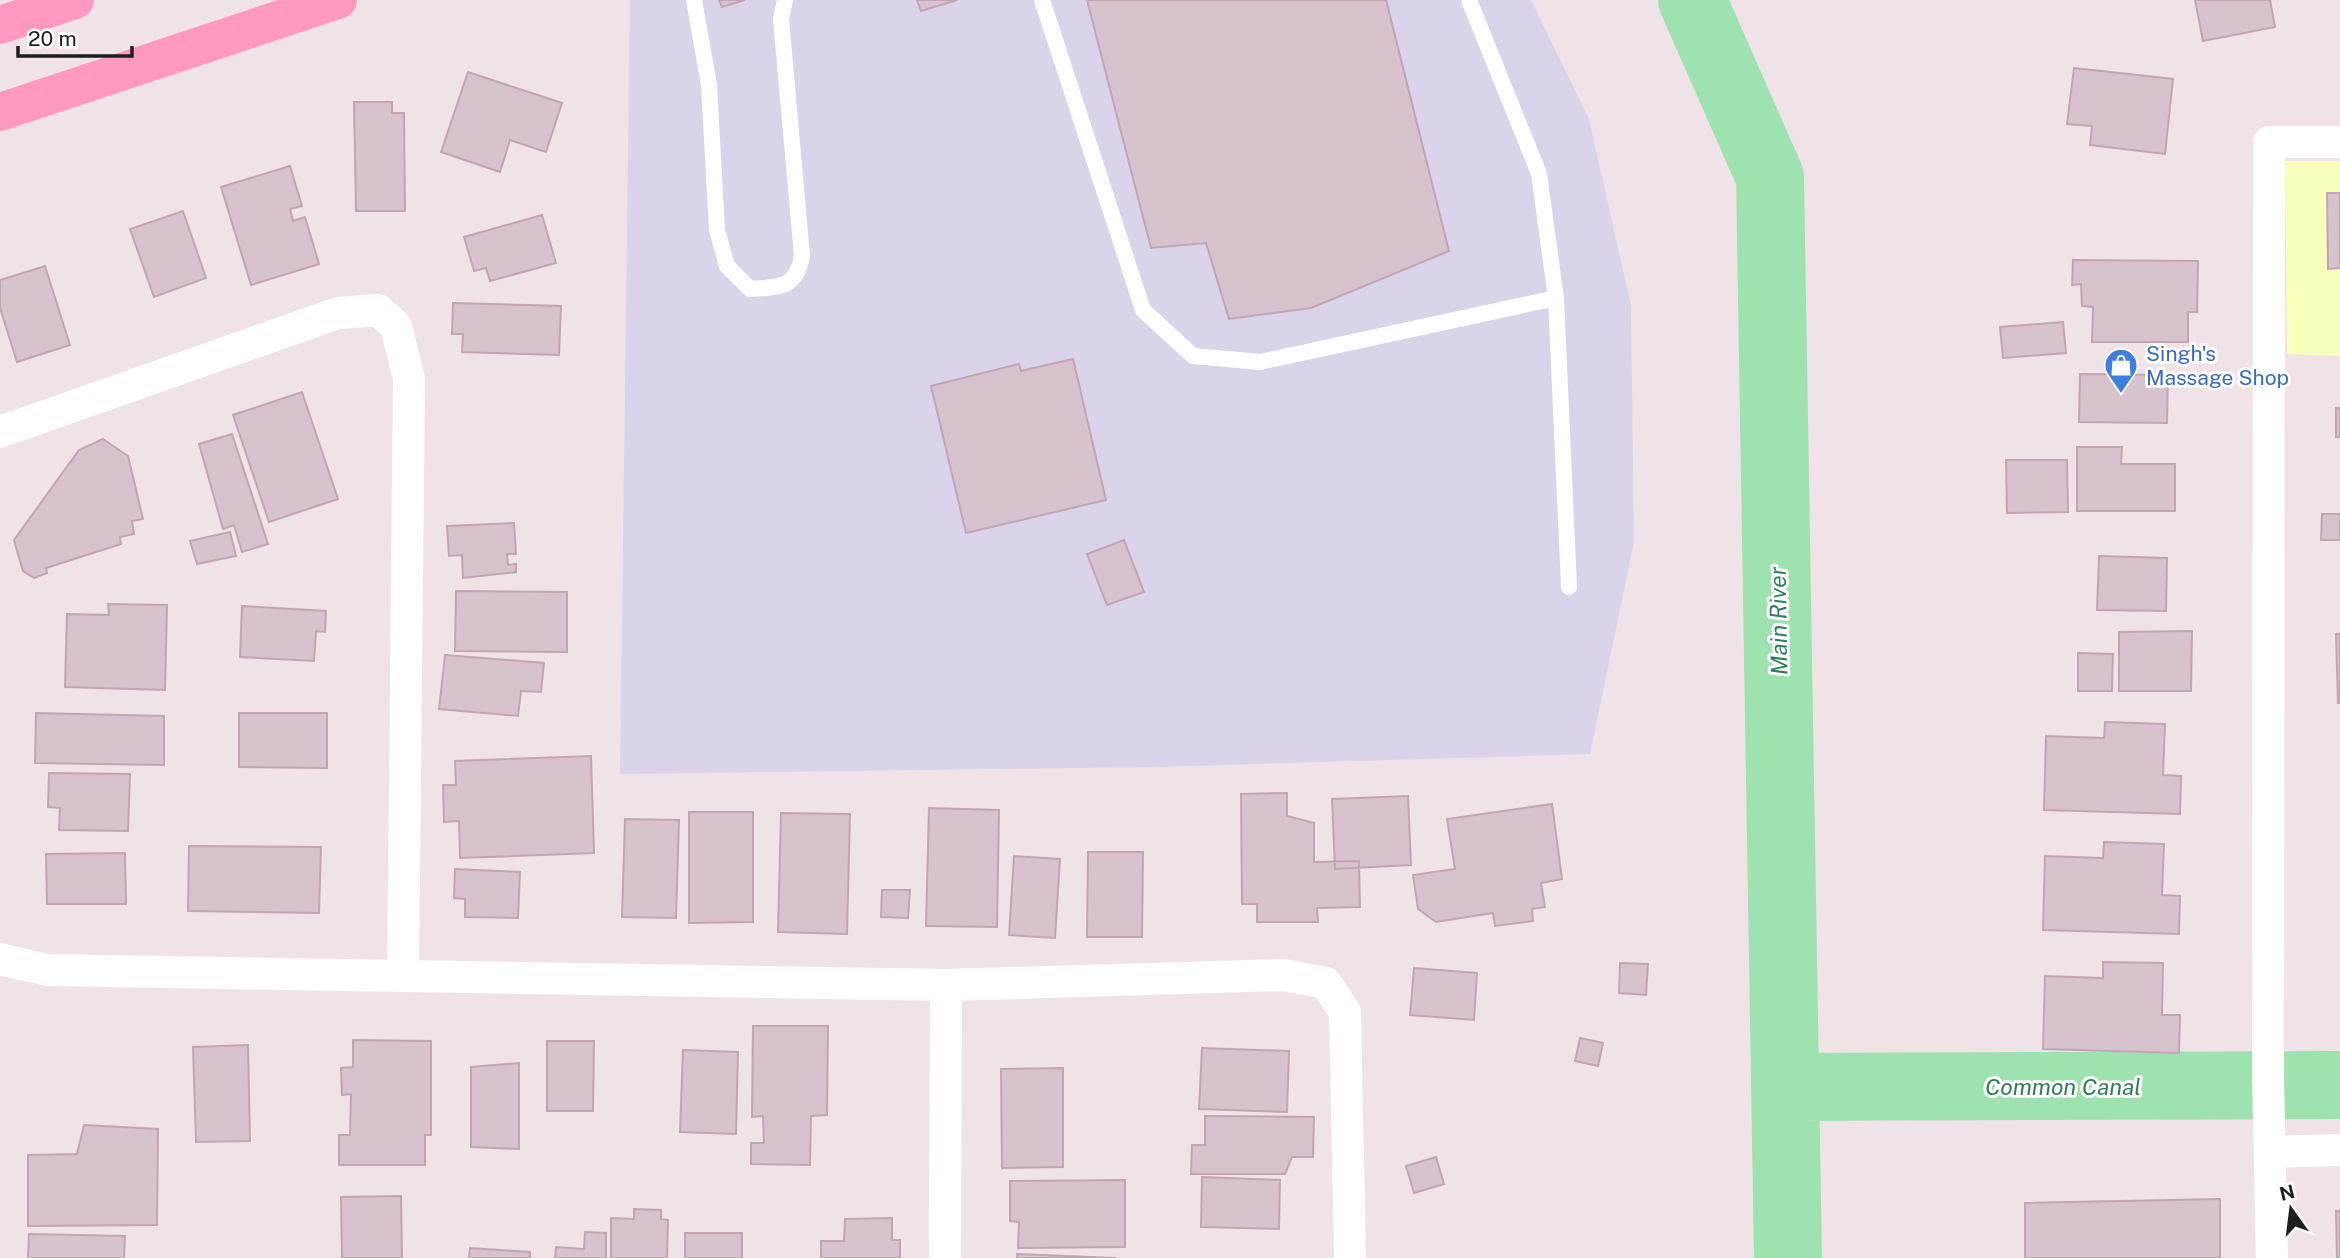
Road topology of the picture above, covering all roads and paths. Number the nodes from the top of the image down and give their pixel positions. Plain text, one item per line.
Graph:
1 (75, 0) edge
2 (338, 0) edge
3 (694, 0) edge
4 (785, 0) edge
5 (1042, 0) edge
6 (1469, 0) edge
7 (0, 25) edge
8 (0, 112) edge
9 (2340, 142) edge
10 (1556, 298) junction
11 (0, 432) edge
12 (1569, 587) dead end
13 (0, 959) edge
14 (403, 975) junction
15 (946, 985) junction
16 (2340, 1150) edge
17 (2272, 1152) junction
18 (945, 1258) edge
19 (1350, 1258) edge
20 (2272, 1258) edge

1 - 7 main road
2 - 8 main road
3 - 4 lane
5 - 10 lane
6 - 10 lane
9 - 17 street
10 - 12 lane
11 - 14 street
13 - 14 street
14 - 15 street
15 - 18 street
15 - 19 street
16 - 17 street
17 - 20 street

